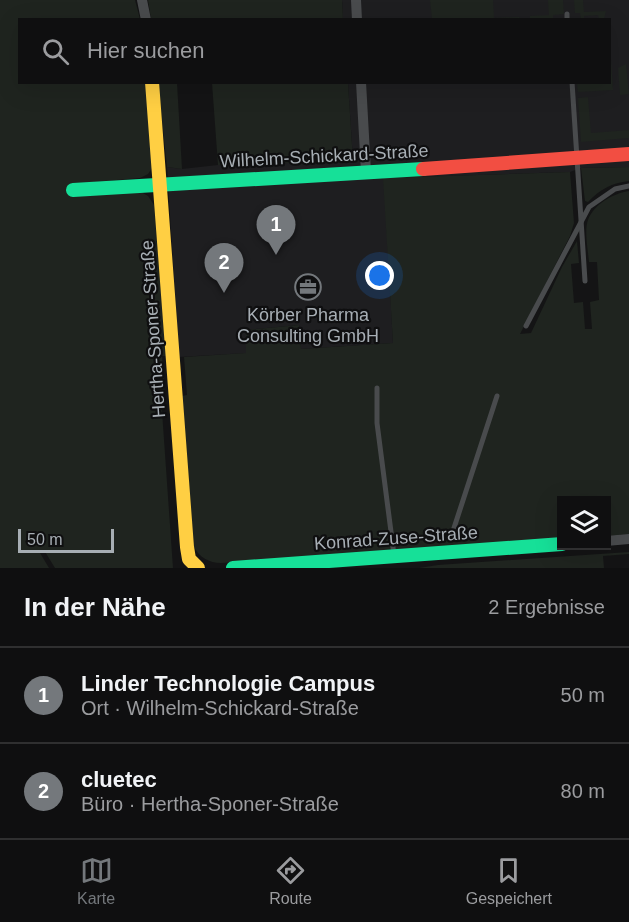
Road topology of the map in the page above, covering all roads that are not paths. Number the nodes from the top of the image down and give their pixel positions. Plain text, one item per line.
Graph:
1 (142, 0) edge
2 (356, 0) edge
3 (146, 18) edge
4 (357, 18) edge
5 (152, 84) edge
6 (361, 84) edge
7 (572, 84) edge
8 (629, 154) edge
9 (576, 157) junction
10 (366, 172) junction
11 (160, 184) junction
12 (629, 186) edge
13 (73, 190) dead end
14 (581, 221) junction
15 (585, 280) dead end
16 (526, 326) dead end
17 (377, 388) dead end
18 (497, 396) dead end
19 (453, 531) dead end
20 (629, 539) edge
21 (611, 541) edge
22 (557, 544) edge
23 (394, 556) junction
24 (198, 568) edge
25 (234, 568) edge

1 - 3 street
2 - 4 street
5 - 11 street, Hertha-Sponer-Straße
6 - 10 street
7 - 9 lane
8 - 9 street, Wilhelm-Schickard-Straße
9 - 10 street, Wilhelm-Schickard-Straße
9 - 14 lane
10 - 11 street, Wilhelm-Schickard-Straße
11 - 13 street, Wilhelm-Schickard-Straße
11 - 24 street, Hertha-Sponer-Straße
12 - 14 lane
14 - 15 lane
14 - 16 lane
17 - 23 lane
18 - 19 lane
20 - 21 street
22 - 23 street, Konrad-Zuse-Straße
23 - 25 street, Konrad-Zuse-Straße

